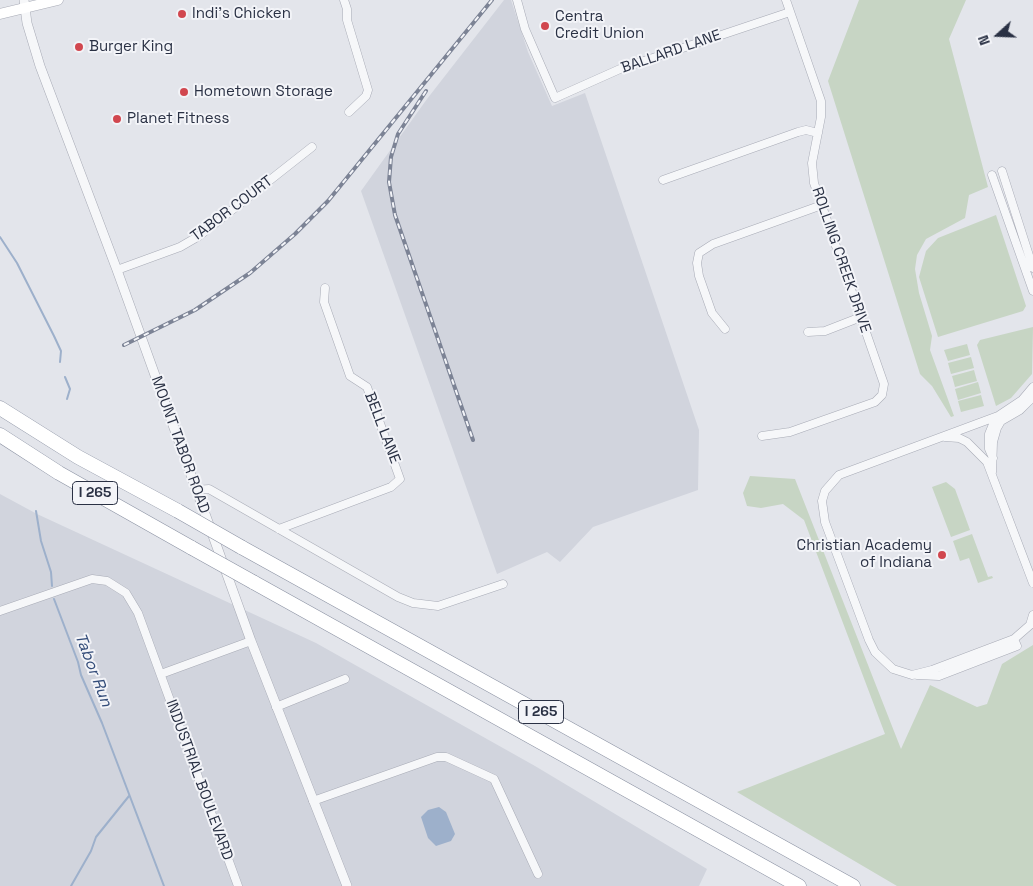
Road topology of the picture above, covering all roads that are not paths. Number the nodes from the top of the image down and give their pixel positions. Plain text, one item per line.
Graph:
1 (58, 0) edge
2 (344, 0) edge
3 (517, 0) edge
4 (786, 0) edge
5 (25, 4) edge
6 (790, 12) junction
7 (0, 14) edge
8 (349, 112) dead end
9 (818, 133) junction
10 (312, 146) dead end
11 (1002, 171) dead end
12 (992, 175) dead end
13 (663, 180) dead end
14 (822, 205) junction
15 (1033, 268) edge
16 (117, 270) junction
17 (325, 288) dead end
18 (1033, 291) edge
19 (862, 317) junction
20 (725, 329) dead end
21 (808, 332) dead end
22 (1033, 387) edge
23 (1033, 397) edge
24 (3, 410) edge
25 (998, 416) junction
26 (0, 435) edge
27 (762, 436) dead end
28 (942, 437) junction
29 (988, 449) junction
30 (980, 454) junction
31 (993, 459) junction
32 (992, 476) junction
33 (196, 490) junction
34 (279, 529) junction
35 (1033, 583) edge
36 (503, 584) dead end
37 (0, 611) edge
38 (1033, 615) edge
39 (251, 641) junction
40 (161, 674) junction
41 (345, 679) dead end
42 (276, 707) junction
43 (313, 801) junction
44 (538, 874) dead end
45 (238, 886) edge
46 (347, 886) edge
47 (799, 886) edge
48 (853, 886) edge

1 - 5 main road
2 - 8 street
3 - 6 street, BALLARD LANE
4 - 6 street, ROLLING CREEK DRIVE
5 - 7 main road
5 - 16 street, MOUNT TABOR ROAD
6 - 9 street, ROLLING CREEK DRIVE
9 - 13 street
9 - 14 street, ROLLING CREEK DRIVE
10 - 16 street, TABOR COURT
11 - 15 street
12 - 18 street
14 - 19 street, ROLLING CREEK DRIVE
14 - 20 street
16 - 33 street, MOUNT TABOR ROAD
17 - 34 street, BELL LANE
19 - 21 street
19 - 27 street, ROLLING CREEK DRIVE
22 - 25 street
23 - 31 street
24 - 48 highway, I 265, bridge
25 - 28 street
25 - 29 street
26 - 47 highway, I 265, bridge
28 - 30 street
28 - 38 street
29 - 30 street
29 - 31 street
30 - 32 street
31 - 32 street
32 - 35 street
33 - 34 street
33 - 39 street, MOUNT TABOR ROAD
34 - 36 street
37 - 40 street, INDUSTRIAL BOULEVARD
39 - 40 street
39 - 42 street, MOUNT TABOR ROAD
40 - 45 street, INDUSTRIAL BOULEVARD
41 - 42 street
42 - 43 street, MOUNT TABOR ROAD
43 - 44 street
43 - 46 street, MOUNT TABOR ROAD

